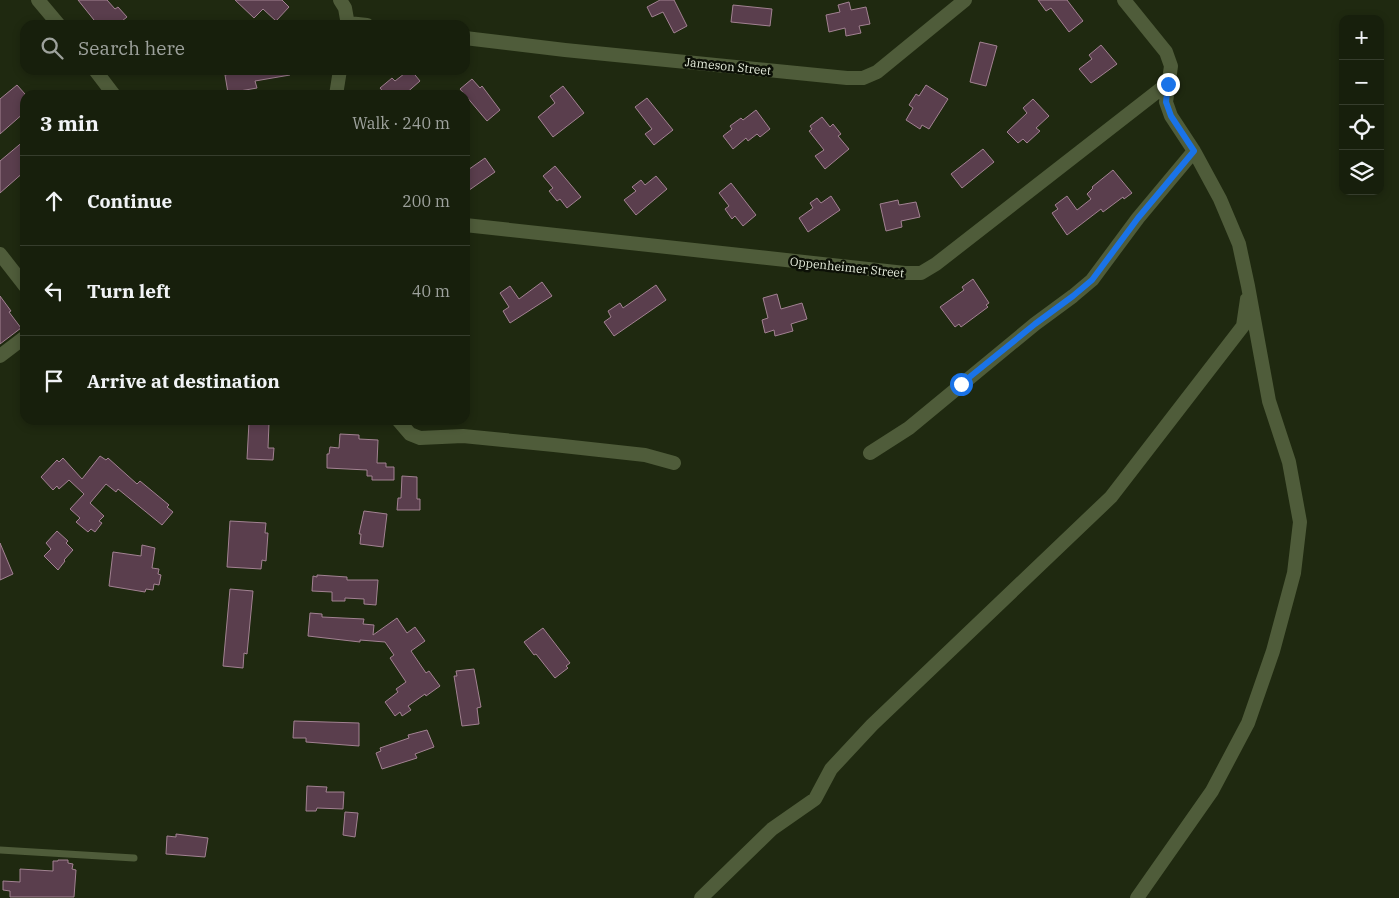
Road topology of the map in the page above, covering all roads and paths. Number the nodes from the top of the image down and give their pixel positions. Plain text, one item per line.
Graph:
1 (38, 0) edge
2 (340, 0) edge
3 (965, 0) edge
4 (1124, 0) edge
5 (55, 20) edge
6 (347, 20) edge
7 (470, 39) edge
8 (99, 75) edge
9 (339, 75) edge
10 (1168, 84) junction
11 (110, 90) edge
12 (337, 90) edge
13 (1194, 151) junction
14 (470, 226) edge
15 (0, 254) edge
16 (20, 280) edge
17 (1248, 286) junction
18 (20, 341) edge
19 (0, 356) edge
20 (402, 425) edge
21 (870, 452) dead end
22 (674, 463) dead end
23 (0, 850) edge
24 (134, 858) dead end
25 (700, 898) edge
26 (1138, 898) edge

1 - 5 street
2 - 6 street
3 - 7 street, Jameson Street
4 - 10 street
8 - 11 street
9 - 12 street
10 - 13 street
10 - 14 street, Oppenheimer Street
13 - 17 street
13 - 21 street
15 - 16 street
17 - 25 street
17 - 26 street
18 - 19 street
20 - 22 street
23 - 24 lane

